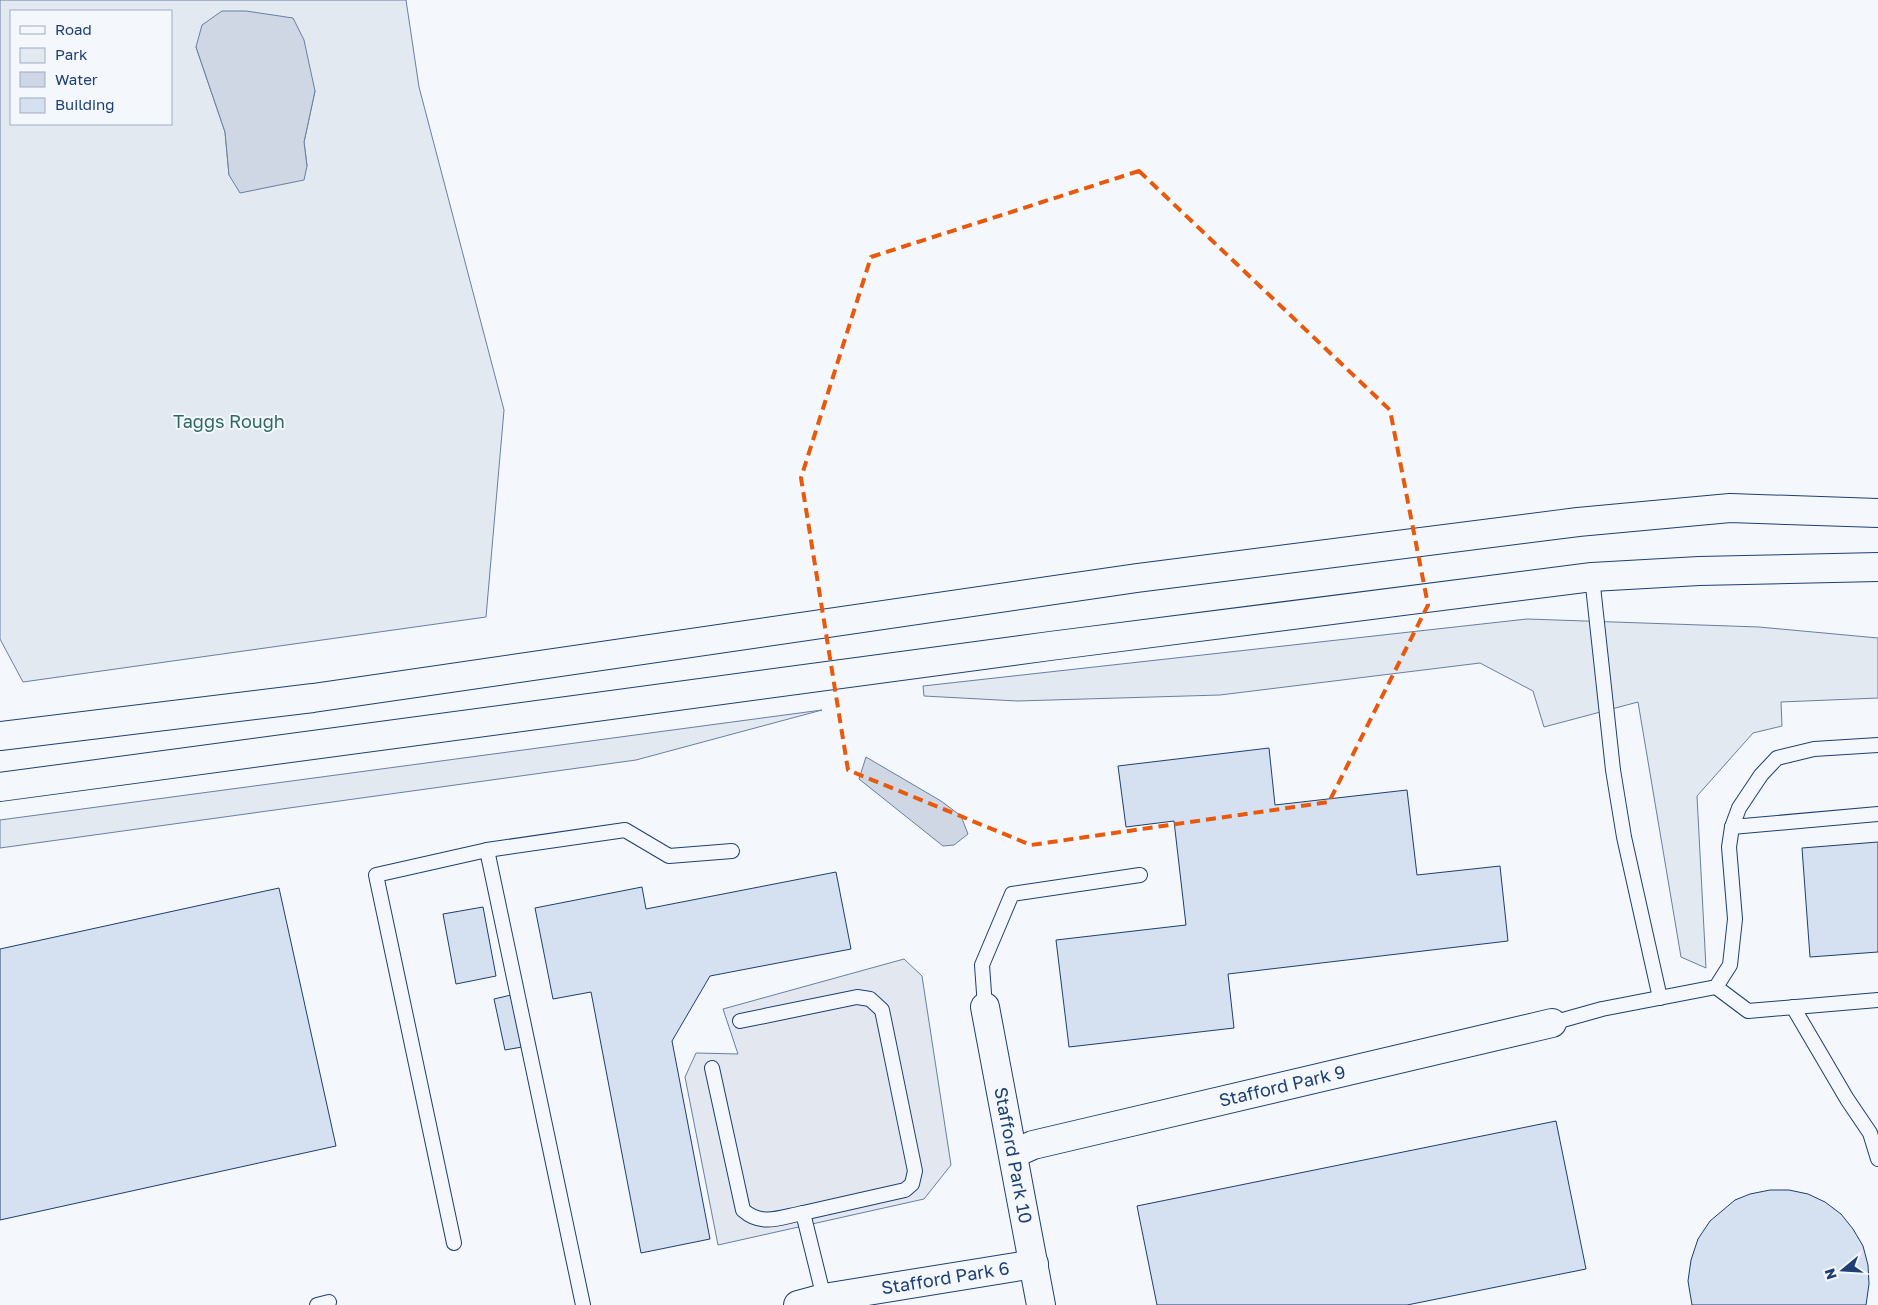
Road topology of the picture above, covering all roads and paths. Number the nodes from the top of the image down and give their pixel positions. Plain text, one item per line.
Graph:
1 (1878, 513) edge
2 (1878, 567) edge
3 (1592, 577) junction
4 (0, 736) edge
5 (1878, 745) edge
6 (0, 787) edge
7 (1878, 814) edge
8 (1732, 827) junction
9 (487, 850) junction
10 (732, 851) dead end
11 (1140, 874) dead end
12 (1716, 987) junction
13 (1660, 998) junction
14 (1878, 1000) edge
15 (985, 1007) joint
16 (1793, 1007) junction
17 (740, 1021) dead end
18 (1552, 1023) joint
19 (712, 1068) dead end
20 (1013, 1154) junction
21 (1878, 1159) edge
22 (803, 1213) junction
23 (454, 1242) dead end
24 (1034, 1264) junction
25 (824, 1298) junction
26 (583, 1305) edge
27 (798, 1305) edge
28 (1041, 1305) edge

1 - 4 main road
2 - 3 main road
3 - 6 main road
3 - 13 lane
5 - 8 lane
7 - 8 lane
8 - 12 lane
9 - 10 lane
9 - 23 lane
9 - 26 lane
11 - 15 lane
12 - 13 lane
12 - 16 lane
13 - 18 lane
14 - 16 lane
15 - 20 main road, Stafford Park 10
16 - 21 lane
17 - 22 lane
18 - 20 main road, Stafford Park 9
19 - 22 lane
20 - 24 main road, Stafford Park 10
22 - 25 lane
24 - 25 main road, Stafford Park 6
24 - 28 main road, Stafford Park 10
25 - 27 main road, Stafford Park 6

